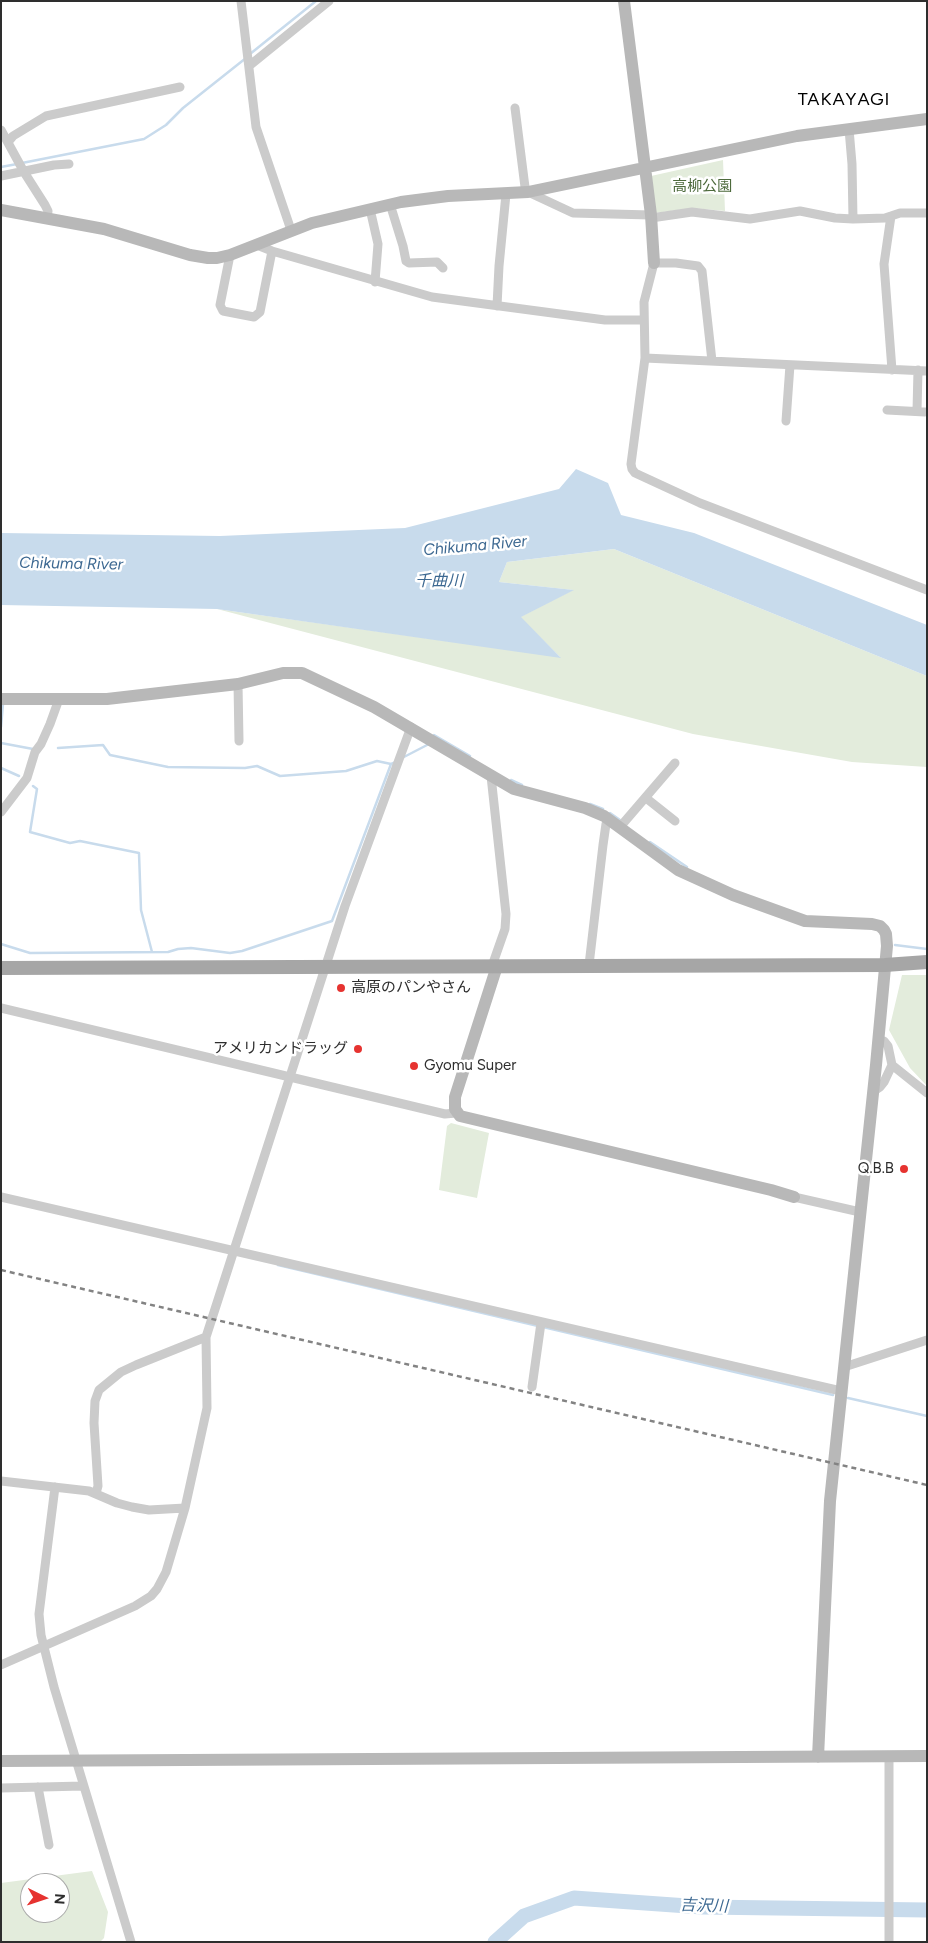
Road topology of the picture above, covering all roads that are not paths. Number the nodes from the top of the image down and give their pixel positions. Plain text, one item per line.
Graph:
1 (241, 1) edge
2 (329, 1) edge
3 (624, 1) edge
4 (248, 60) junction
5 (180, 87) dead end
6 (515, 108) dead end
7 (927, 120) edge
8 (849, 129) junction
9 (1, 130) edge
10 (8, 142) junction
11 (69, 164) dead end
12 (21, 167) junction
13 (645, 168) junction
14 (1, 176) edge
15 (528, 192) junction
16 (506, 194) junction
17 (390, 204) junction
18 (370, 209) junction
19 (1, 210) edge
20 (927, 212) edge
21 (891, 216) junction
22 (651, 217) junction
23 (47, 218) junction
24 (853, 219) junction
25 (291, 230) junction
26 (257, 245) junction
27 (272, 252) junction
28 (230, 255) junction
29 (654, 263) junction
30 (443, 268) dead end
31 (375, 282) junction
32 (497, 306) junction
33 (643, 320) junction
34 (645, 358) junction
35 (712, 361) junction
36 (790, 365) junction
37 (892, 370) junction
38 (922, 370) edge
39 (887, 410) dead end
40 (786, 421) dead end
41 (927, 590) edge
42 (238, 684) junction
43 (1, 699) edge
44 (59, 699) junction
45 (411, 728) junction
46 (239, 741) dead end
47 (675, 763) dead end
48 (491, 776) junction
49 (646, 798) junction
50 (1, 812) edge
51 (675, 821) dead end
52 (615, 823) junction
53 (927, 962) edge
54 (589, 965) junction
55 (885, 965) junction
56 (326, 966) junction
57 (495, 966) junction
58 (1, 968) edge
59 (1, 1008) edge
60 (878, 1040) junction
61 (892, 1065) junction
62 (290, 1076) junction
63 (874, 1091) junction
64 (927, 1092) edge
65 (456, 1113) junction
66 (1, 1197) edge
67 (794, 1198) joint
68 (860, 1212) junction
69 (234, 1250) junction
70 (541, 1325) junction
71 (206, 1337) junction
72 (927, 1340) edge
73 (844, 1367) junction
74 (532, 1387) dead end
75 (841, 1391) junction
76 (1, 1481) edge
77 (55, 1487) junction
78 (96, 1492) junction
79 (185, 1508) junction
80 (43, 1648) junction
81 (1, 1665) edge
82 (889, 1756) junction
83 (927, 1756) edge
84 (818, 1757) junction
85 (75, 1760) junction
86 (1, 1761) edge
87 (83, 1786) junction
88 (38, 1787) junction
89 (1, 1788) edge
90 (49, 1845) dead end
91 (131, 1942) edge
92 (889, 1942) edge

1 - 4 street
2 - 4 street
3 - 13 street
4 - 25 street
5 - 10 street
6 - 15 street
7 - 8 street
8 - 13 street
8 - 24 street
9 - 10 street
10 - 12 street
11 - 12 street
12 - 14 street
12 - 23 street
13 - 15 street
13 - 22 street
15 - 16 street
15 - 22 street
16 - 17 street
16 - 32 street
17 - 18 street
17 - 30 street
18 - 25 street
18 - 31 street
19 - 23 street
20 - 21 street
21 - 24 street
21 - 37 street
22 - 24 street
22 - 29 street
23 - 28 street
25 - 26 street
26 - 27 street
26 - 28 street
27 - 28 street
27 - 31 street
29 - 33 street
29 - 35 street
31 - 32 street
32 - 33 street
33 - 34 street
34 - 35 street
34 - 41 street
35 - 36 street
36 - 37 street
36 - 40 street
37 - 38 street
38 - 39 street
42 - 44 street
42 - 45 street
42 - 46 street
43 - 44 street
44 - 50 street
45 - 48 street
45 - 56 street
47 - 49 street
48 - 52 street
48 - 57 street
49 - 51 street
49 - 52 street
52 - 54 street
52 - 55 street
53 - 55 main road
54 - 55 main road
54 - 57 main road
55 - 60 street
56 - 57 main road
56 - 58 main road
56 - 62 street
57 - 65 street
59 - 62 street
60 - 61 street
60 - 63 street
61 - 63 street
61 - 64 street
62 - 65 street
62 - 69 street
63 - 68 street
65 - 67 street
66 - 69 street
67 - 68 street
68 - 73 street
69 - 70 street
69 - 71 street
70 - 74 street
70 - 75 street
71 - 78 street
71 - 79 street
72 - 73 street
73 - 75 street
75 - 84 street
76 - 77 street
77 - 78 street
77 - 80 street
78 - 79 street
79 - 80 street
80 - 81 street
80 - 85 street
82 - 83 street
82 - 84 street
82 - 92 street
84 - 85 street
85 - 86 street
85 - 87 street
87 - 88 street
87 - 91 street
88 - 89 street
88 - 90 street

